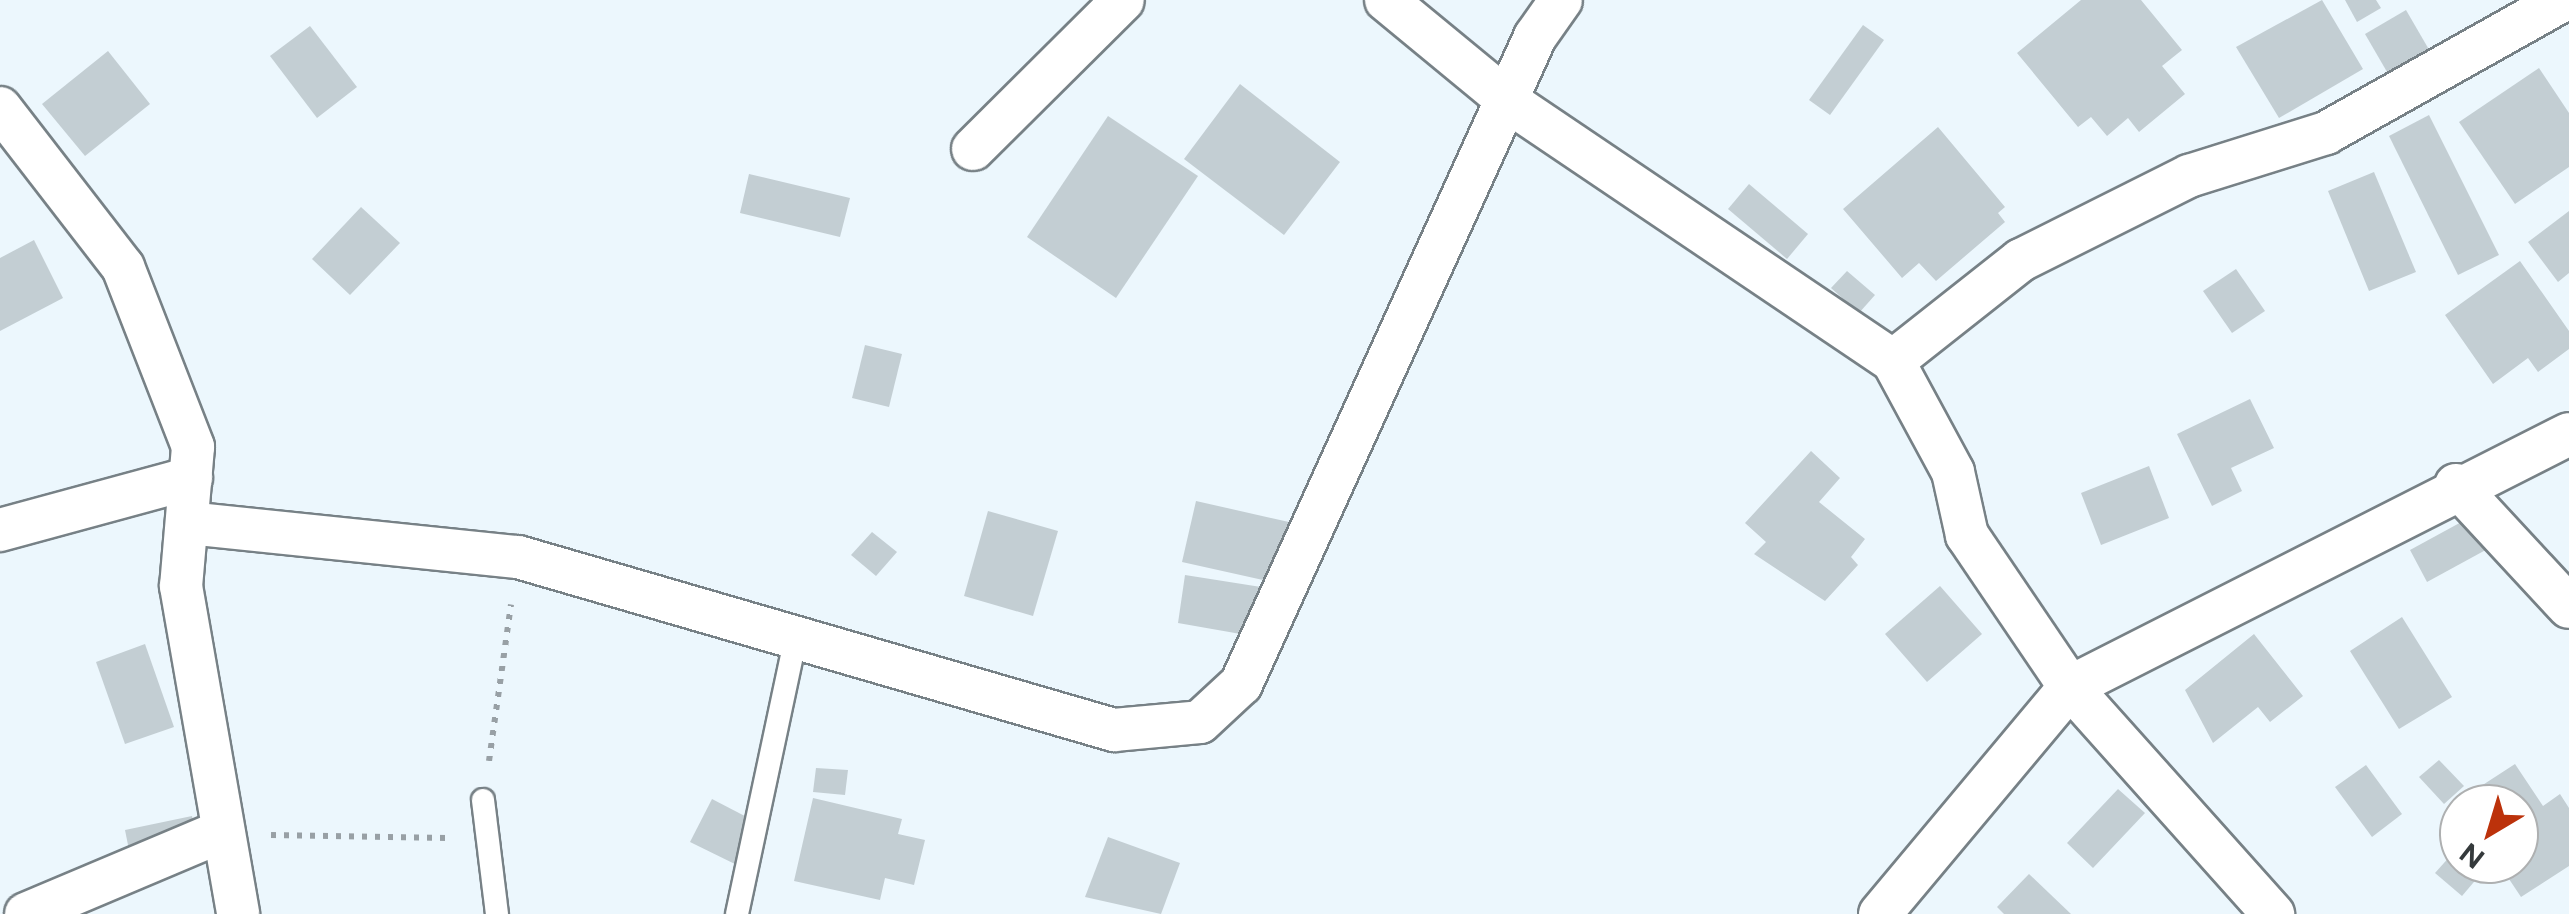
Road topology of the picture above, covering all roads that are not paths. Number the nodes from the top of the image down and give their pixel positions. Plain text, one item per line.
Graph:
1 (1123, 0) edge
2 (1386, 0) edge
3 (1561, 0) edge
4 (2563, 0) edge
5 (1512, 104) junction
6 (0, 108) edge
7 (973, 149) dead end
8 (1893, 360) junction
9 (2569, 434) edge
10 (192, 478) junction
11 (2456, 486) junction
12 (188, 522) junction
13 (0, 530) edge
14 (2569, 607) edge
15 (796, 638) junction
16 (2070, 687) junction
17 (483, 800) road end
18 (220, 832) junction
19 (26, 914) edge
20 (238, 914) edge
21 (497, 914) edge
22 (737, 914) edge
23 (1880, 914) edge
24 (2273, 914) edge

1 - 7 street
2 - 5 street
3 - 5 street
4 - 8 street
5 - 8 street
5 - 15 street
6 - 10 street
8 - 16 street
9 - 11 street
10 - 12 street
10 - 13 street
11 - 14 street
11 - 16 street
12 - 15 street
12 - 18 street
15 - 22 lane
16 - 23 street
16 - 24 street
17 - 21 lane
18 - 19 street
18 - 20 street

